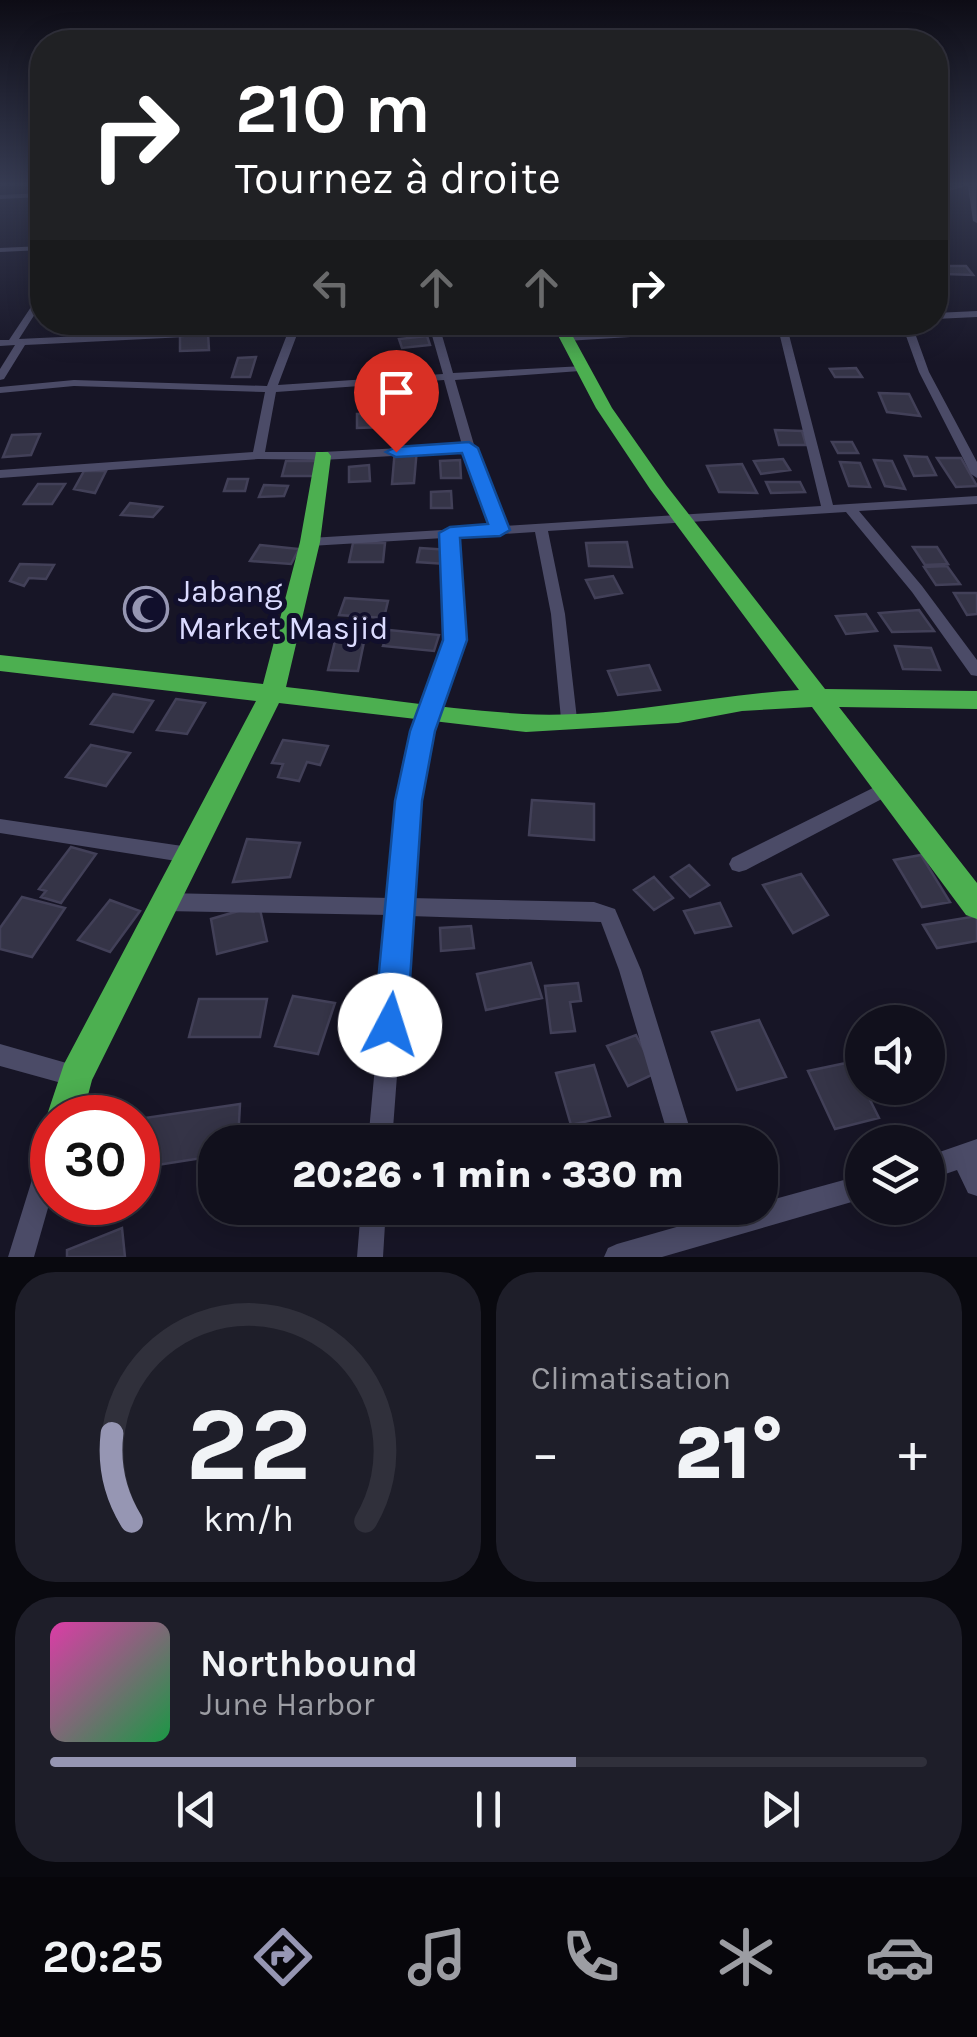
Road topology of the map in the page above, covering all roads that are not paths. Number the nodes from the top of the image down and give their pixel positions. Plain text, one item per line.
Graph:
1 (30, 249) edge
2 (0, 250) edge
3 (977, 314) edge
4 (30, 315) edge
5 (948, 315) edge
6 (129, 335) edge
7 (292, 335) edge
8 (439, 335) edge
9 (564, 335) edge
10 (784, 335) edge
11 (911, 335) edge
12 (11, 343) edge
13 (580, 368) junction
14 (0, 376) edge
15 (452, 379) junction
16 (0, 390) edge
17 (270, 390) junction
18 (469, 448) junction
19 (258, 455) junction
20 (322, 456) junction
21 (0, 474) edge
22 (977, 474) edge
23 (977, 500) edge
24 (849, 507) junction
25 (828, 508) junction
26 (680, 518) junction
27 (541, 527) junction
28 (500, 530) junction
29 (450, 533) junction
30 (310, 542) junction
31 (1, 665) edge
32 (977, 671) edge
33 (273, 692) junction
34 (821, 698) junction
35 (977, 700) edge
36 (432, 712) junction
37 (569, 719) junction
38 (891, 786) junction
39 (0, 826) edge
40 (189, 856) junction
41 (739, 864) dead end
42 (165, 902) junction
43 (977, 906) edge
44 (401, 908) junction
45 (0, 1055) edge
46 (76, 1076) junction
47 (71, 1095) edge
48 (382, 1125) edge
49 (677, 1125) edge
50 (971, 1154) edge
51 (945, 1162) edge
52 (977, 1184) edge
53 (845, 1190) edge
54 (778, 1204) edge
55 (31, 1225) edge
56 (373, 1225) edge
57 (692, 1225) edge
58 (21, 1257) edge
59 (370, 1257) edge
60 (617, 1257) edge

1 - 2 street
3 - 5 street
4 - 12 street
6 - 12 street
7 - 17 street
8 - 15 street
9 - 13 street
10 - 25 street
11 - 22 street
12 - 14 street
13 - 15 street
13 - 26 street
15 - 17 street
15 - 18 street
16 - 17 street
17 - 19 street
18 - 20 street
18 - 28 street
19 - 20 street
19 - 21 street
20 - 30 street
23 - 24 street
24 - 25 street
24 - 32 street
25 - 26 street
26 - 27 street
26 - 34 street
27 - 28 street
27 - 37 street
28 - 29 street
29 - 30 street
29 - 36 street
30 - 33 street
31 - 33 street
33 - 36 street
33 - 40 street
34 - 35 street
34 - 37 street
34 - 38 street
36 - 37 street
36 - 44 street
38 - 41 street
38 - 43 street
39 - 40 street
40 - 42 street
42 - 44 street
42 - 46 street
44 - 48 street
44 - 49 street
45 - 46 street
46 - 47 street
50 - 51 street
50 - 52 street
53 - 54 street
55 - 58 street
56 - 59 street
57 - 60 street

